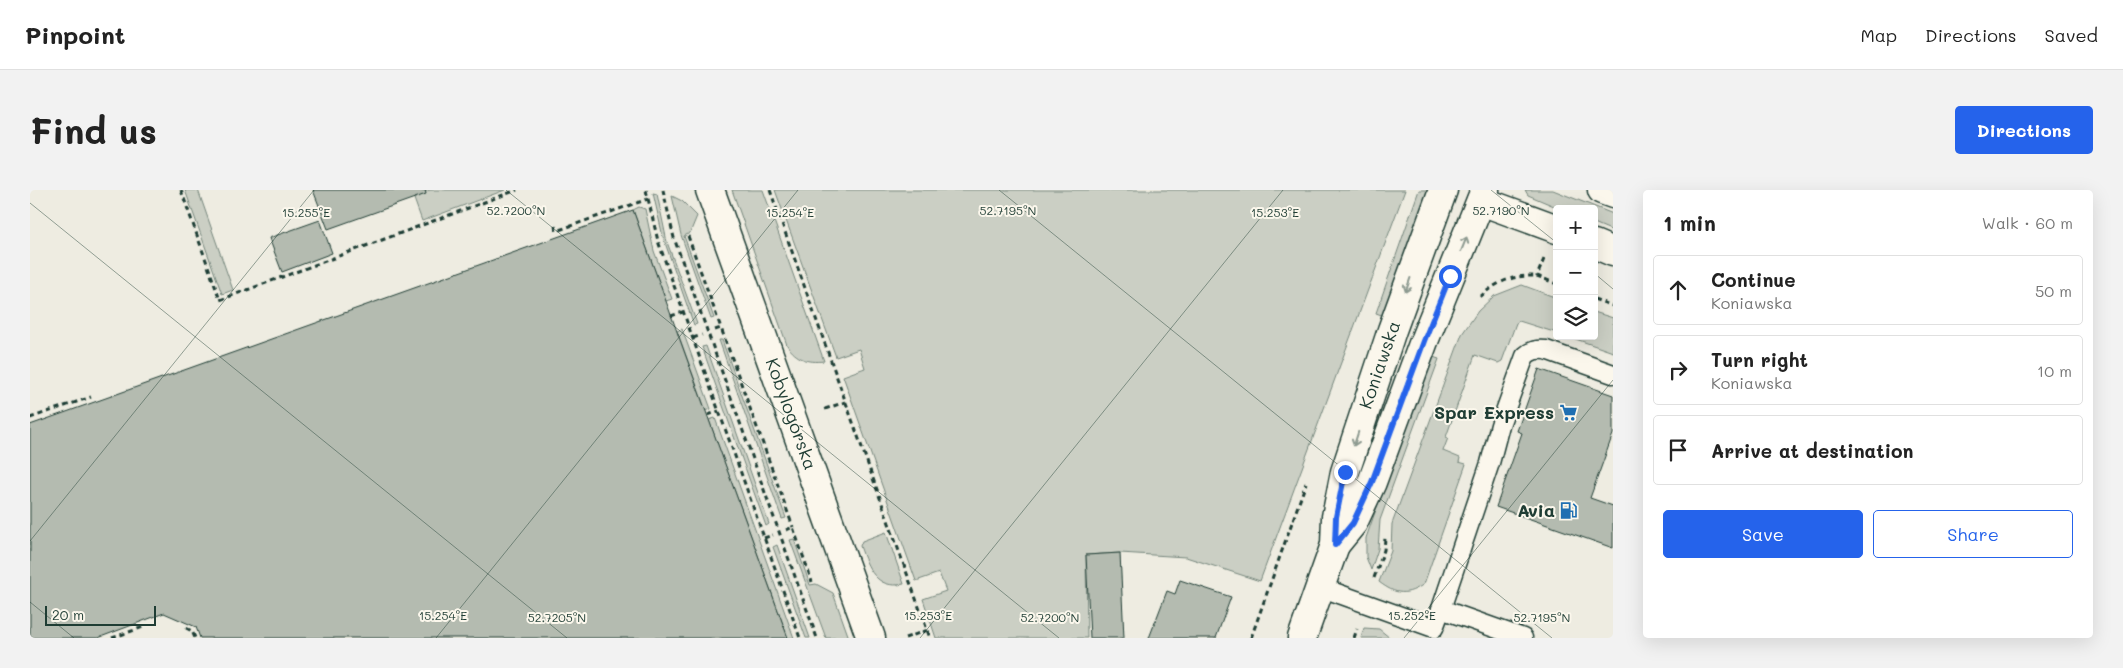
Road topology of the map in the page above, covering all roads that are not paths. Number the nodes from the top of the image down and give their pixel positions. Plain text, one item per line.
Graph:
1 (710, 190) edge
2 (1443, 190) edge
3 (1602, 190) edge
4 (1480, 194) edge
5 (1613, 194) edge
6 (1553, 228) edge
7 (1598, 246) edge
8 (1613, 252) edge
9 (1613, 374) edge
10 (1335, 545) junction
11 (1320, 586) junction
12 (1441, 609) junction
13 (871, 638) edge
14 (1302, 638) edge
15 (1523, 638) edge

1 - 13 main road, Kobylogórska
2 -> 10 main road, Koniawska
3 - 5 main road
4 - 6 main road
10 -> 4 main road, Koniawska
7 - 8 main road
9 - 12 lane
10 - 11 main road, Koniawska
11 - 12 lane
11 - 14 main road, Koniawska
12 - 15 lane

